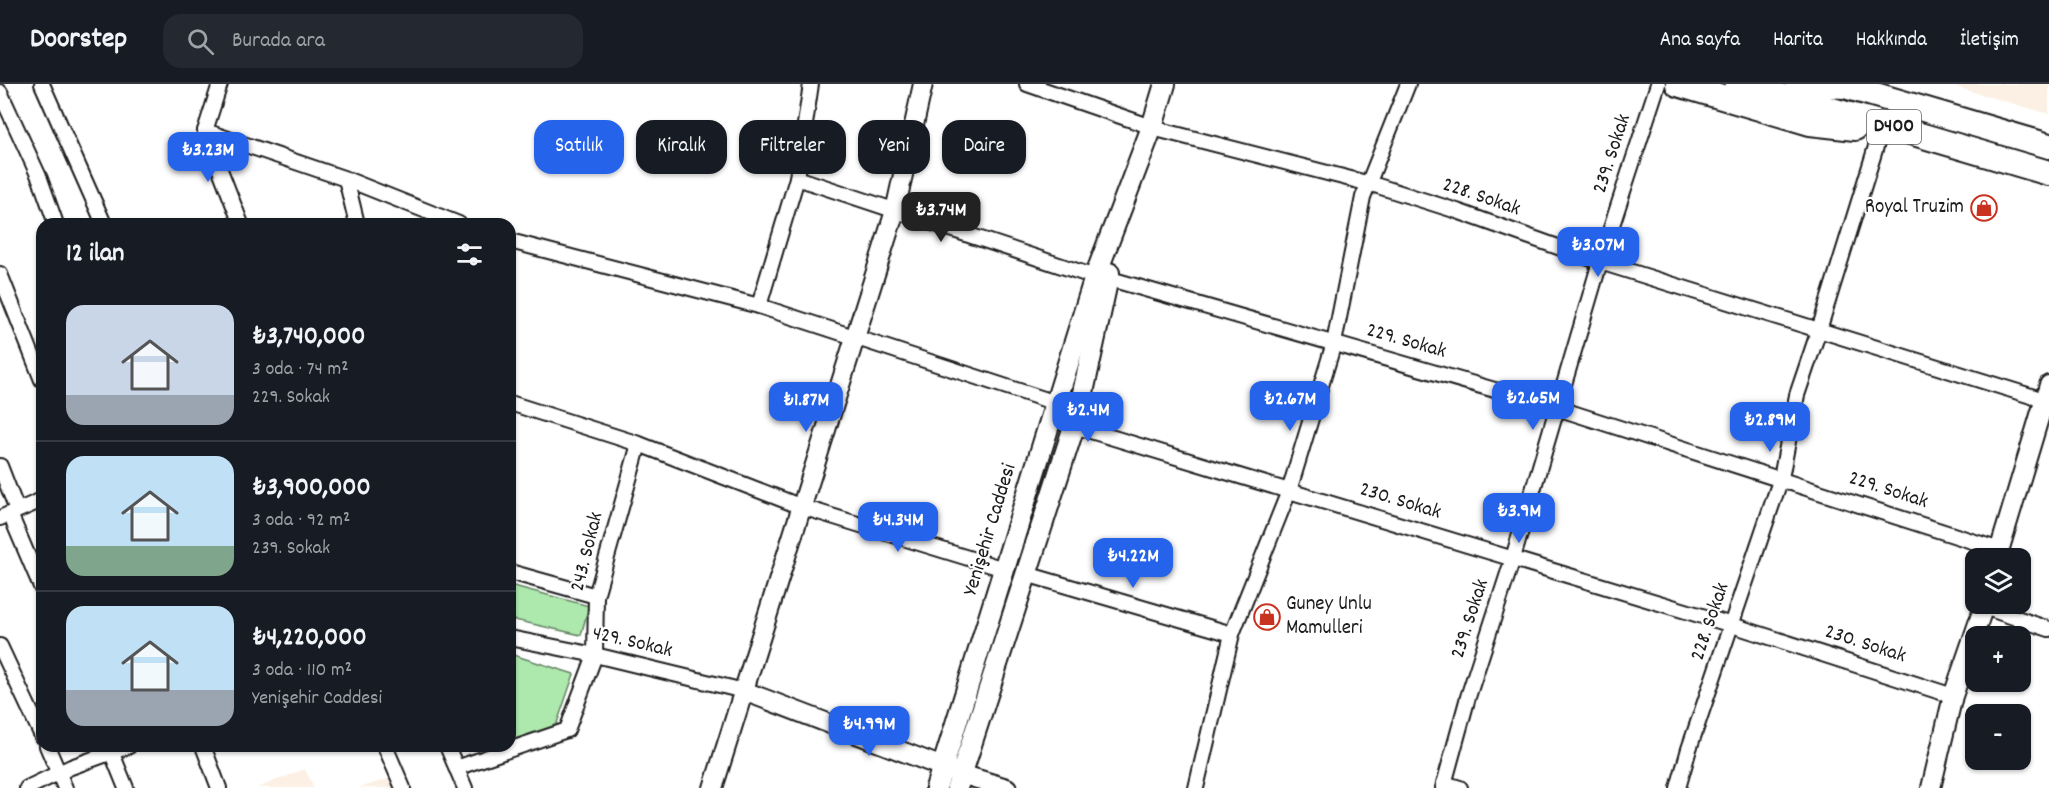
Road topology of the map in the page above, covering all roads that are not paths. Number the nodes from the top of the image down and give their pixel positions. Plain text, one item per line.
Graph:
1 (42, 84) edge
2 (220, 84) edge
3 (811, 84) edge
4 (923, 84) edge
5 (1027, 84) edge
6 (1165, 84) edge
7 (1174, 84) edge
8 (1408, 84) edge
9 (1658, 84) edge
10 (1677, 84) edge
11 (1737, 84) edge
12 (1798, 84) edge
13 (1843, 85) edge
14 (0, 92) edge
15 (1882, 124) junction
16 (1156, 128) junction
17 (205, 131) junction
18 (2049, 146) edge
19 (2049, 173) edge
20 (797, 178) junction
21 (346, 179) junction
22 (1369, 183) junction
23 (895, 212) junction
24 (54, 218) edge
25 (101, 218) edge
26 (239, 218) edge
27 (356, 218) edge
28 (444, 218) edge
29 (516, 243) edge
30 (1600, 261) junction
31 (0, 274) edge
32 (1101, 278) junction
33 (759, 306) junction
34 (1820, 330) junction
35 (855, 338) junction
36 (1334, 343) junction
37 (36, 365) edge
38 (2047, 392) edge
39 (1056, 403) junction
40 (516, 405) edge
41 (1557, 408) junction
42 (1074, 426) junction
43 (639, 444) junction
44 (0, 466) edge
45 (1781, 478) junction
46 (1289, 491) junction
47 (36, 503) edge
48 (802, 507) junction
49 (9, 514) edge
50 (1982, 548) edge
51 (2001, 548) edge
52 (1513, 558) junction
53 (1004, 569) junction
54 (516, 574) edge
55 (1026, 574) junction
56 (36, 575) edge
57 (596, 596) junction
58 (1982, 614) edge
59 (2010, 614) edge
60 (1732, 625) junction
61 (2049, 628) edge
62 (1232, 634) junction
63 (516, 639) edge
64 (0, 646) edge
65 (595, 655) junction
66 (744, 691) junction
67 (1953, 696) junction
68 (36, 723) edge
69 (516, 747) edge
70 (50, 752) edge
71 (103, 752) edge
72 (112, 752) edge
73 (205, 752) edge
74 (388, 752) edge
75 (449, 752) edge
76 (503, 752) edge
77 (943, 766) junction
78 (456, 768) junction
79 (59, 773) junction
80 (959, 781) edge
81 (1444, 786) edge
82 (27, 788) edge
83 (65, 788) edge
84 (126, 788) edge
85 (219, 788) edge
86 (403, 788) edge
87 (465, 788) edge
88 (713, 788) edge
89 (936, 788) edge
90 (1007, 788) edge
91 (1196, 788) edge
92 (1460, 788) edge
93 (1678, 788) edge
94 (1931, 788) edge

1 - 25 street
2 - 17 street
3 - 20 street
4 - 23 street
5 - 16 street, 228. Sokak
6 - 16 main road, Yenişehir Caddesi
7 - 16 main road, Yenişehir Caddesi
8 - 22 street
9 - 30 street, 239. Sokak
10 - 15 highway
11 - 15 highway, D400
12 - 13 highway, D400
13 - 18 highway, D400
14 - 24 street
15 - 19 highway, D400
15 - 34 street, 228. Sokak
16 - 22 street, 228. Sokak
16 - 32 main road, Yenişehir Caddesi
17 - 21 street
17 - 26 street
20 - 23 street, 229. Sokak
20 - 33 street
21 - 27 street
21 - 28 street
22 - 30 street, 228. Sokak
22 - 36 street
23 - 32 street, 229. Sokak
23 - 35 street
29 - 33 street
30 - 34 street, 228. Sokak
30 - 41 street, 239. Sokak
31 - 37 street
32 - 36 street, 229. Sokak
32 - 39 main road, Yenişehir Caddesi
32 - 42 main road, Yenişehir Caddesi
33 - 35 street
34 - 38 street, 228. Sokak
34 - 45 street, 228. Sokak
35 - 39 street
35 - 48 street
36 - 41 street, 229. Sokak
36 - 46 street
38 - 51 street
39 - 53 main road, Yenişehir Caddesi
40 - 43 street
41 - 45 street, 229. Sokak
41 - 52 street, 239. Sokak
42 - 46 street, 230. Sokak
42 - 55 main road, Yenişehir Caddesi
43 - 48 street
43 - 57 street, 243. Sokak
44 - 49 street
45 - 50 street, 229. Sokak
45 - 60 street, 228. Sokak
46 - 52 street, 230. Sokak
46 - 62 street
47 - 49 street
48 - 53 street
48 - 66 street
49 - 56 street
52 - 60 street, 230. Sokak
52 - 81 street, 239. Sokak
53 - 77 main road, Yenişehir Caddesi
54 - 57 street
55 - 62 street
55 - 80 main road, Yenişehir Caddesi
57 - 65 street, 243. Sokak
58 - 67 street
59 - 61 street
60 - 67 street, 230. Sokak
60 - 93 street, 228. Sokak
62 - 91 street
63 - 65 street, 429. Sokak
64 - 68 street
65 - 66 street, 429. Sokak
65 - 69 street, 243. Sokak
66 - 77 street
66 - 88 street
67 - 94 street
70 - 79 street
71 - 79 street
72 - 84 street
73 - 85 street
74 - 86 street
75 - 78 street
76 - 78 street, 243. Sokak
77 - 80 street
77 - 89 main road, Yenişehir Caddesi
78 - 87 street
79 - 82 street
79 - 83 street
80 - 90 street
81 - 92 street

